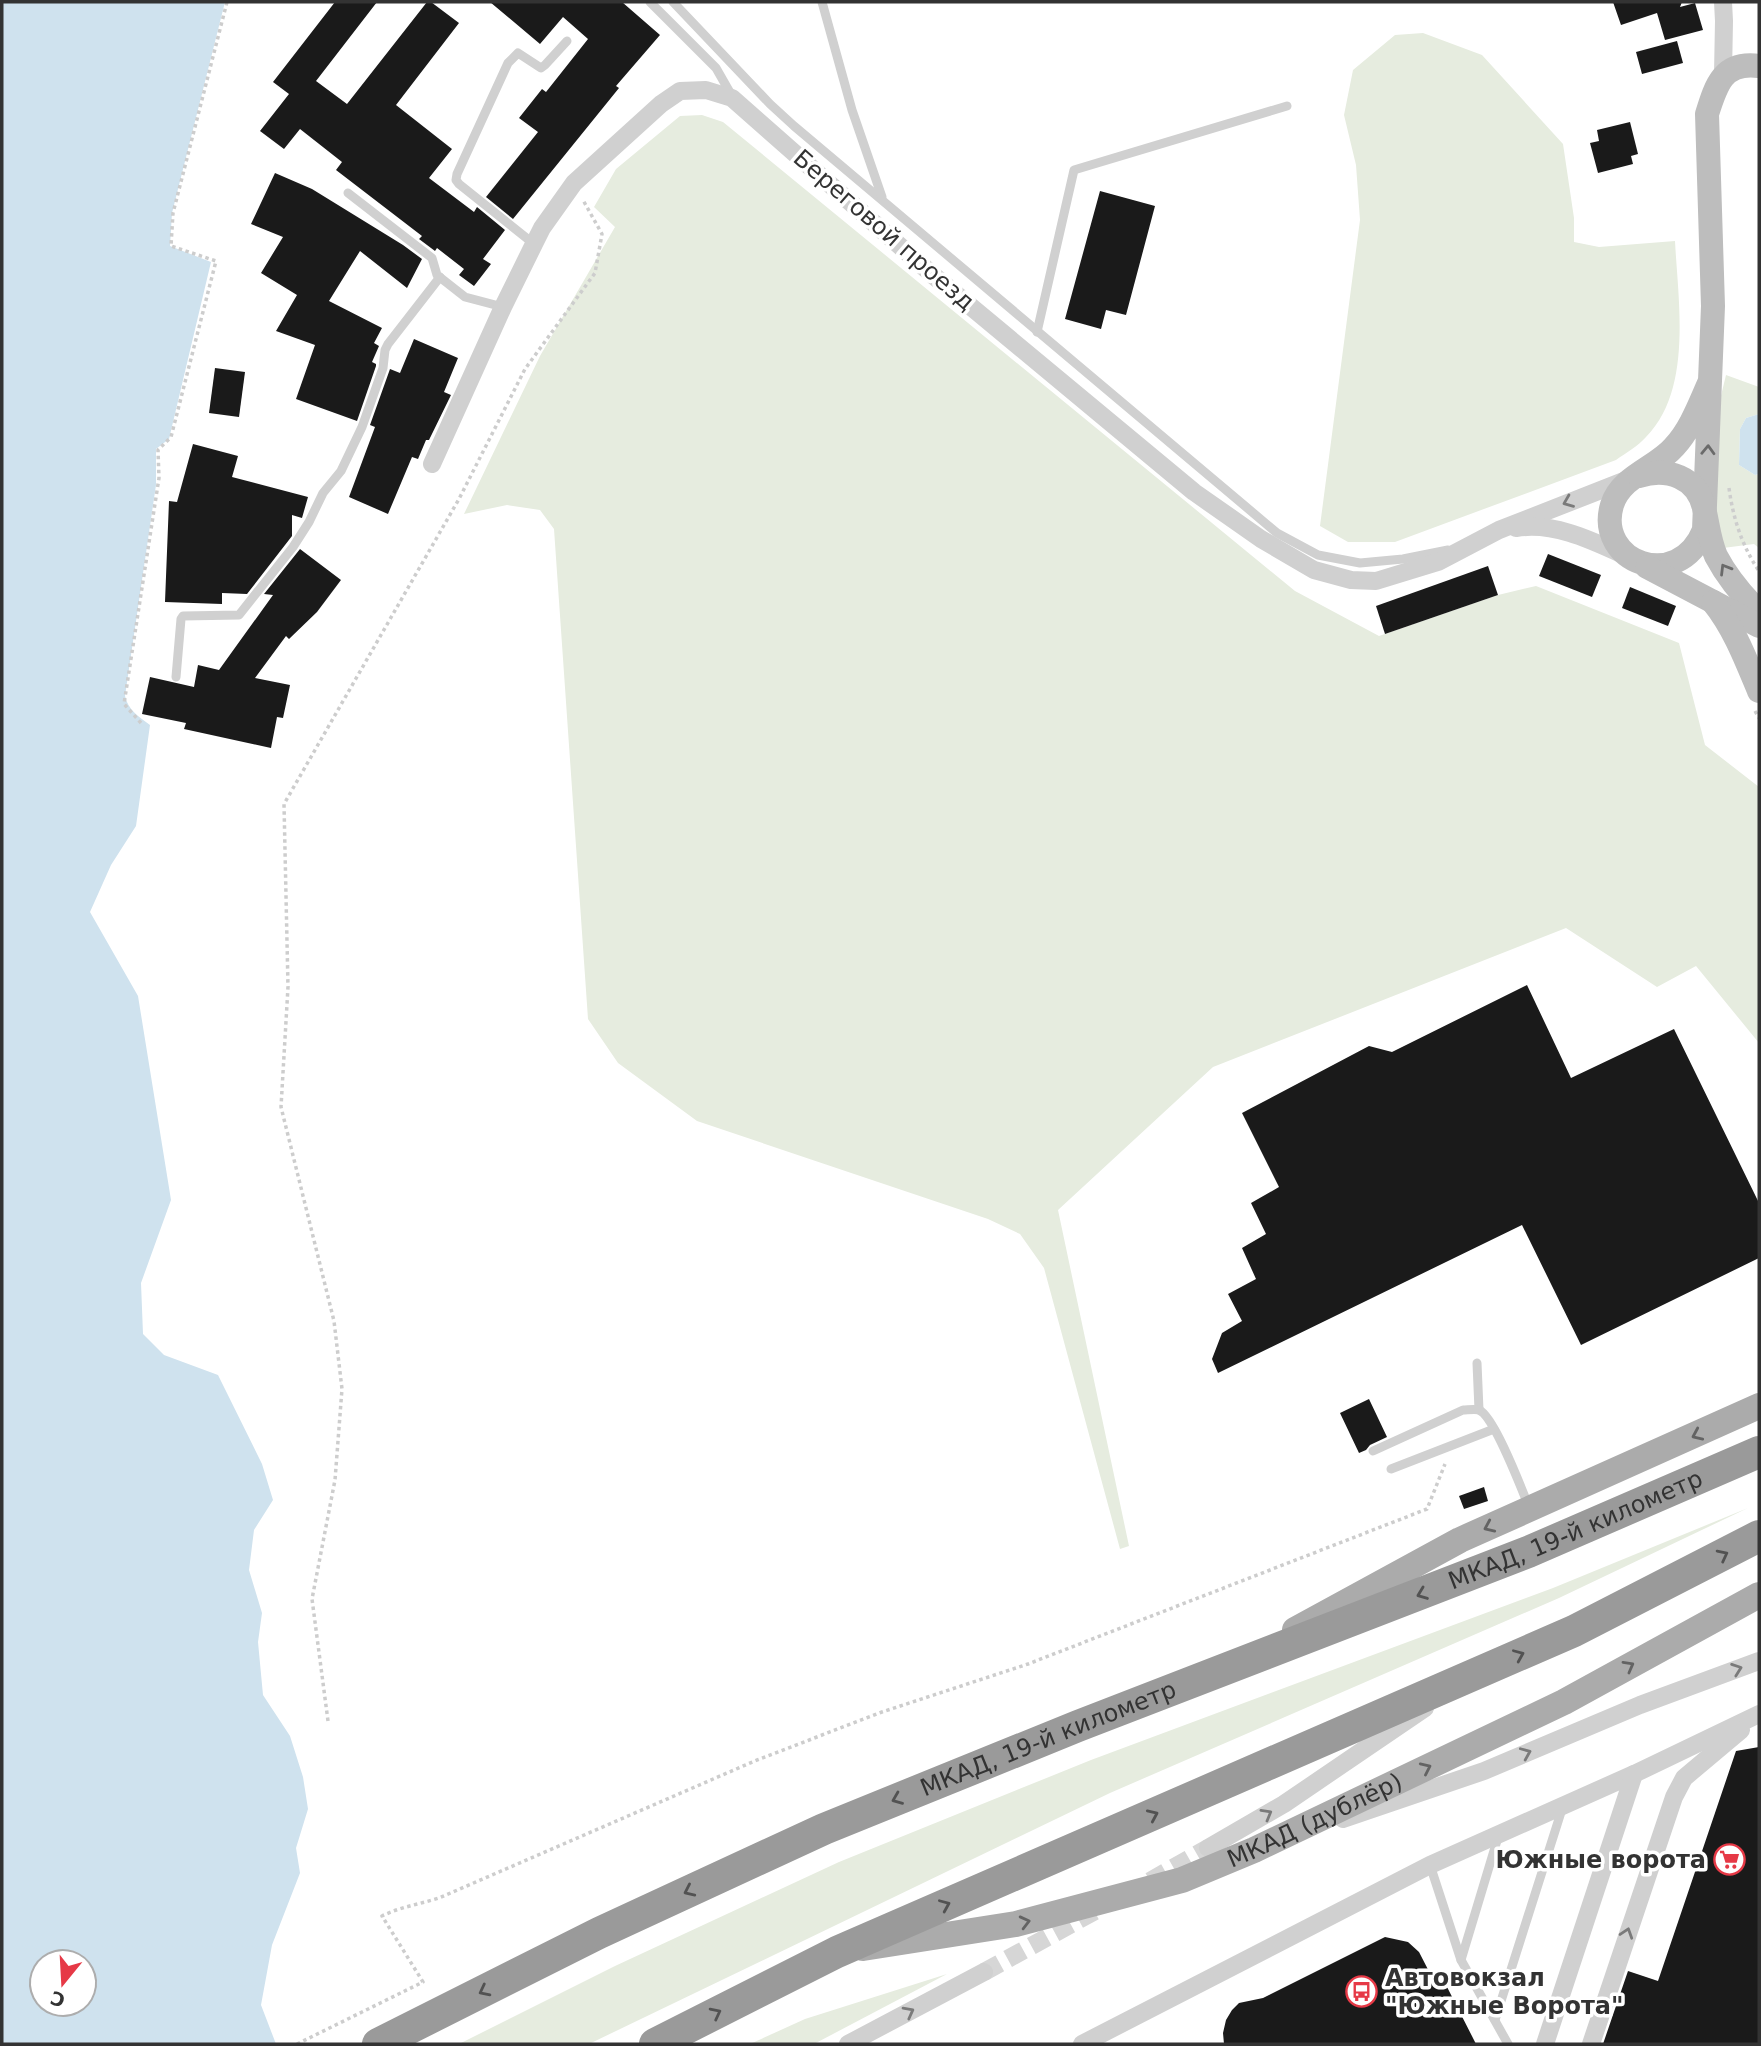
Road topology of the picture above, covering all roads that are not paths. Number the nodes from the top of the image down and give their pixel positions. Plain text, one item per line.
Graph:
1 (650, 2) edge
2 (673, 2) edge
3 (822, 2) edge
4 (1723, 2) edge
5 (567, 41) dead end
6 (1759, 66) edge
7 (1723, 74) junction
8 (732, 98) junction
9 (1287, 106) dead end
10 (348, 193) dead end
11 (883, 199) junction
12 (534, 244) junction
13 (440, 277) junction
14 (503, 307) junction
15 (1037, 332) junction
16 (1710, 381) junction
17 (432, 464) dead end
18 (1632, 478) junction
19 (1706, 518) junction
20 (1499, 530) junction
21 (1467, 546) junction
22 (1634, 560) junction
23 (1710, 599) junction
24 (1759, 612) edge
25 (1759, 626) edge
26 (176, 677) dead end
27 (1759, 691) edge
28 (1478, 1363) dead end
29 (1759, 1406) edge
30 (1479, 1410) junction
31 (1494, 1429) junction
32 (1373, 1451) dead end
33 (1746, 1458) edge
34 (1391, 1469) dead end
35 (1530, 1509) junction
36 (1759, 1536) edge
37 (1759, 1595) edge
38 (1759, 1661) edge
39 (1474, 1675) junction
40 (1211, 1676) junction
41 (1759, 1714) edge
42 (1634, 1774) junction
43 (1563, 1805) junction
44 (1499, 1832) junction
45 (1208, 1849) tunnel mouth
46 (1254, 1850) junction
47 (1430, 1865) junction
48 (837, 1952) junction
49 (1461, 1960) junction
50 (985, 1972) tunnel mouth
51 (1495, 2020) junction
52 (391, 2038) edge
53 (655, 2044) edge
54 (848, 2044) edge
55 (1082, 2044) edge
56 (1508, 2044) edge
57 (1545, 2044) edge
58 (1591, 2044) edge

1 - 8 lane
2 - 11 lane
3 - 11 lane
4 - 7 street
5 - 12 lane
6 - 7 street
7 - 16 street
8 - 12 street, Береговой проезд
8 - 21 street, Береговой проезд
9 - 15 lane
10 - 13 lane
11 - 15 lane
12 - 14 street, Береговой проезд
13 - 14 lane
13 - 26 lane
14 - 17 street, Береговой проезд
15 - 21 lane
16 - 18 street
19 -> 16 street
18 - 19 street
18 -> 20 street, Береговой проезд
18 - 22 street
19 - 22 street
24 -> 19 street
20 - 21 street, Береговой проезд
20 - 22 street
22 - 23 street
23 - 25 street
23 - 27 street
28 - 30 lane
29 -> 35 main road
30 - 31 lane
30 - 32 lane
31 - 34 lane
31 - 35 lane
33 -> 40 highway, МКАД, 19-й километр
35 -> 40 main road
39 -> 36 highway
46 -> 37 main road, МКАД (дублёр)
46 -> 38 street
45 -> 39 street
48 -> 39 highway
40 -> 52 highway, МКАД, 19-й километр
41 - 42 street
58 -> 41 street
42 - 43 street
42 - 57 street
43 - 44 street
43 - 51 lane
44 - 47 street
44 - 49 lane
48 -> 46 main road, МКАД (дублёр)
47 - 49 lane
47 - 55 street
53 -> 48 highway
49 - 51 lane
54 -> 50 street
51 - 56 lane

